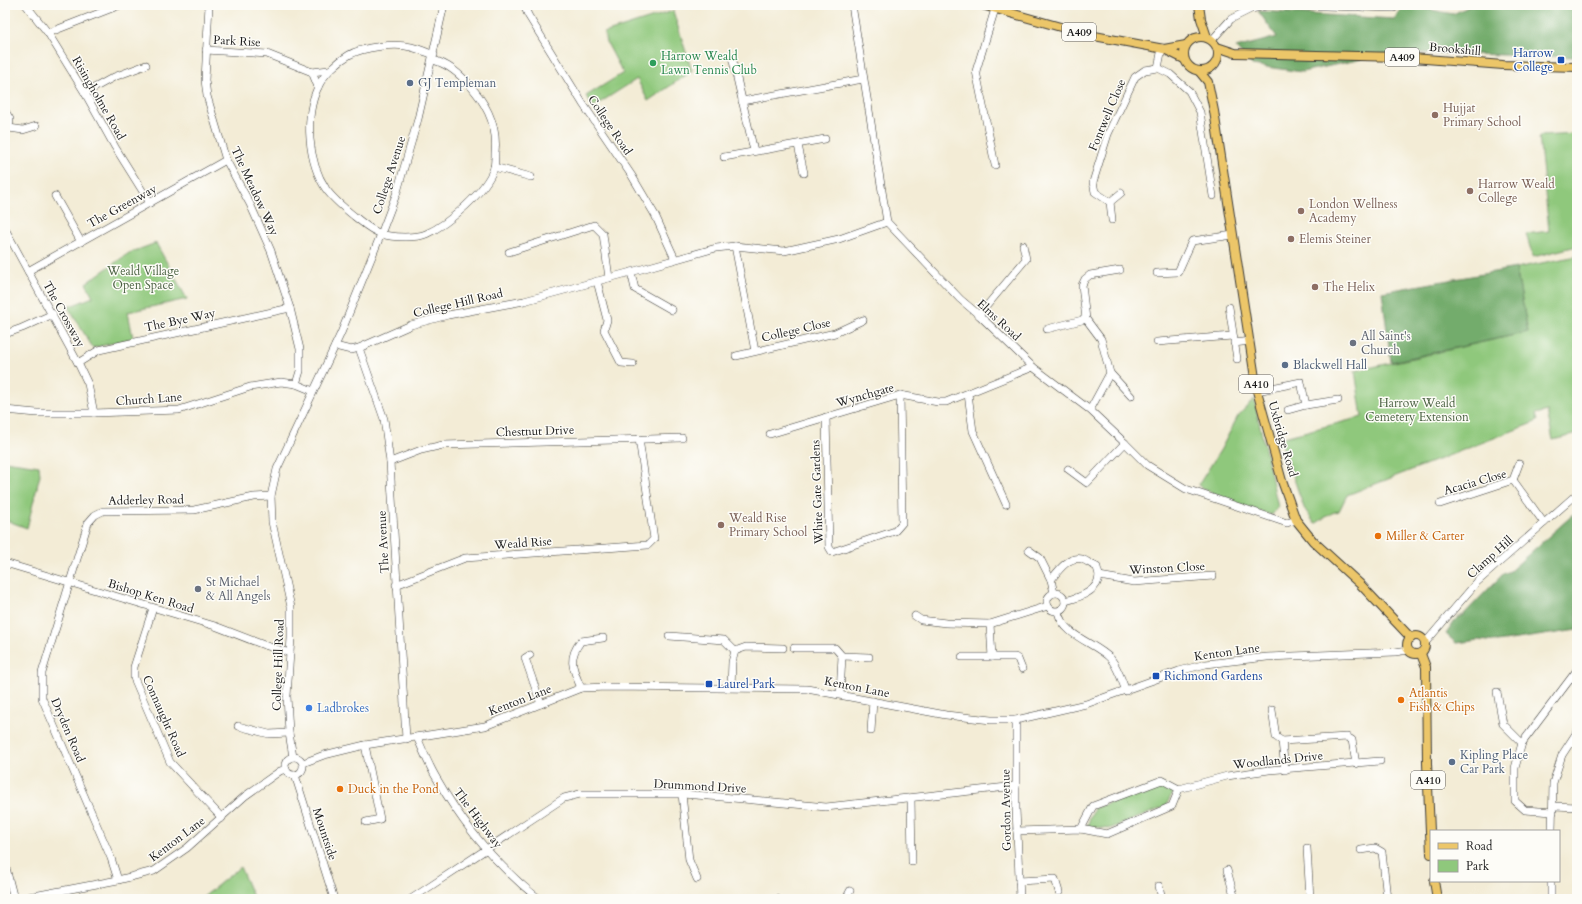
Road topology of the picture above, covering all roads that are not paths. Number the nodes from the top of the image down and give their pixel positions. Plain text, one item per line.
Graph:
1 (26, 5) edge
2 (120, 5) edge
3 (209, 5) edge
4 (444, 5) edge
5 (524, 5) edge
6 (852, 5) edge
7 (982, 5) edge
8 (1199, 5) edge
9 (1271, 5) edge
10 (1290, 5) edge
11 (1394, 8) dead end
12 (995, 9) junction
13 (1201, 19) junction
14 (48, 33) junction
15 (1195, 38) junction
16 (1212, 41) junction
17 (1186, 45) junction
18 (1163, 49) junction
19 (206, 50) junction
20 (1235, 53) junction
21 (732, 57) dead end
22 (433, 58) junction
23 (1184, 59) junction
24 (1218, 59) junction
25 (1577, 67) edge
26 (1158, 68) junction
27 (142, 69) dead end
28 (1211, 69) junction
29 (329, 70) junction
30 (1199, 71) junction
31 (312, 72) junction
32 (864, 79) junction
33 (1208, 82) junction
34 (318, 87) junction
35 (85, 93) junction
36 (742, 101) junction
37 (5, 110) edge
38 (36, 126) dead end
39 (7, 129) edge
40 (825, 139) dead end
41 (798, 145) junction
42 (754, 151) junction
43 (724, 157) dead end
44 (226, 160) junction
45 (995, 165) dead end
46 (494, 167) junction
47 (804, 173) dead end
48 (531, 177) dead end
49 (1226, 186) junction
50 (1212, 188) junction
51 (1121, 193) dead end
52 (55, 196) dead end
53 (1213, 196) dead end
54 (1110, 202) junction
55 (150, 203) junction
56 (1112, 220) dead end
57 (887, 222) junction
58 (5, 229) edge
59 (381, 234) junction
60 (1234, 235) junction
61 (80, 242) junction
62 (1023, 245) dead end
63 (735, 246) junction
64 (509, 252) dead end
65 (675, 259) junction
66 (1120, 270) dead end
67 (28, 271) junction
68 (631, 272) junction
69 (1156, 273) dead end
70 (609, 278) junction
71 (597, 281) junction
72 (1229, 307) dead end
73 (290, 308) junction
74 (672, 310) dead end
75 (53, 314) junction
76 (979, 315) junction
77 (1086, 319) junction
78 (863, 320) dead end
79 (1047, 329) dead end
80 (5, 334) edge
81 (1232, 336) junction
82 (1250, 341) junction
83 (1157, 342) dead end
84 (1234, 344) junction
85 (335, 346) junction
86 (359, 348) junction
87 (755, 351) junction
88 (736, 356) dead end
89 (1237, 359) dead end
90 (78, 363) junction
91 (633, 364) dead end
92 (1033, 367) junction
93 (1110, 372) junction
94 (296, 384) junction
95 (313, 391) junction
96 (1257, 391) junction
97 (968, 394) junction
98 (900, 395) junction
99 (1132, 396) dead end
100 (1338, 400) dead end
101 (1306, 404) junction
102 (5, 410) edge
103 (1090, 410) junction
104 (1288, 410) dead end
105 (94, 413) junction
106 (826, 417) junction
107 (770, 434) dead end
108 (682, 438) dead end
109 (638, 439) junction
110 (1125, 443) junction
111 (390, 462) junction
112 (1519, 464) dead end
113 (1068, 469) dead end
114 (1513, 480) junction
115 (1577, 494) edge
116 (271, 496) junction
117 (1006, 504) dead end
118 (1440, 504) dead end
119 (1296, 520) junction
120 (1544, 523) junction
121 (1029, 550) dead end
122 (5, 563) edge
123 (1099, 576) junction
124 (1213, 576) dead end
125 (1051, 580) junction
126 (69, 582) junction
127 (396, 585) junction
128 (1054, 593) junction
129 (1065, 601) junction
130 (1048, 606) junction
131 (153, 608) junction
132 (1058, 612) junction
133 (915, 616) dead end
134 (990, 624) junction
135 (669, 636) dead end
136 (603, 638) dead end
137 (1411, 638) junction
138 (1425, 642) junction
139 (783, 648) dead end
140 (794, 648) dead end
141 (1408, 650) junction
142 (735, 651) junction
143 (290, 653) junction
144 (1421, 654) junction
145 (530, 655) dead end
146 (842, 656) junction
147 (869, 657) dead end
148 (962, 657) dead end
149 (992, 657) junction
150 (1022, 669) dead end
151 (1577, 670) edge
152 (731, 687) junction
153 (581, 688) junction
154 (1126, 691) junction
155 (1497, 692) dead end
156 (840, 694) junction
157 (873, 701) junction
158 (541, 704) junction
159 (1272, 710) dead end
160 (1016, 720) junction
161 (238, 726) dead end
162 (871, 731) dead end
163 (1577, 732) edge
164 (289, 733) junction
165 (417, 738) junction
166 (406, 739) junction
167 (1282, 741) junction
168 (1522, 744) junction
169 (365, 745) junction
170 (293, 757) junction
171 (1380, 761) dead end
172 (303, 763) junction
173 (1356, 764) junction
174 (286, 769) junction
175 (1285, 770) junction
176 (295, 775) junction
177 (1016, 786) junction
178 (1179, 789) junction
179 (682, 794) junction
180 (911, 798) junction
181 (1577, 807) edge
182 (1553, 809) junction
183 (222, 818) junction
184 (366, 822) dead end
185 (1081, 829) junction
186 (1552, 830) edge
187 (1017, 831) junction
188 (1430, 831) edge
189 (1307, 848) dead end
190 (485, 850) junction
191 (1361, 850) dead end
192 (912, 862) dead end
193 (5, 864) edge
194 (1227, 870) dead end
195 (696, 879) dead end
196 (118, 880) junction
197 (1019, 881) junction
198 (1434, 882) edge
199 (1551, 882) edge
200 (1159, 886) dead end
201 (850, 891) dead end
202 (1059, 892) dead end
203 (14, 899) edge
204 (18, 899) edge
205 (334, 899) edge
206 (411, 899) edge
207 (539, 899) edge
208 (772, 899) edge
209 (777, 899) edge
210 (846, 899) edge
211 (1020, 899) edge
212 (1162, 899) edge
213 (1234, 899) edge
214 (1310, 899) edge
215 (1387, 899) edge
216 (1437, 899) edge
217 (1551, 899) edge

1 - 14 street, Risingholme Road
2 - 14 street
3 - 19 street, The Meadow Way
4 - 22 street, College Avenue
5 - 65 street, College Road
6 - 32 street
7 - 12 main road, A409
8 - 13 main road
9 - 16 street
10 - 11 street
12 - 18 main road, A409
12 - 45 street
13 - 15 main road
13 - 16 main road
14 - 35 street, Risingholme Road
15 - 16 main road
15 - 17 main road
16 - 20 main road, Brookshill / A409
16 - 24 main road
17 - 18 main road, A409
17 - 23 main road
18 - 23 main road, A409
18 - 26 street
19 - 31 street, Park Rise
19 - 44 street, The Meadow Way
20 - 24 main road, Brookshill / A409
20 - 25 main road, Brookshill / A409
21 - 36 street
22 - 29 street
22 - 46 street
22 - 59 street, College Avenue
23 - 30 main road
24 - 28 main road
26 - 50 street
26 - 54 street, Fontwell Close
27 - 35 street
28 - 30 main road
28 - 33 main road, Uxbridge Road / A410
29 - 31 street, Park Rise
29 - 34 street
30 - 33 main road, Uxbridge Road / A410
31 - 34 street
32 - 36 street
32 - 57 street
33 - 49 main road, Uxbridge Road / A410
34 - 59 street
35 - 55 street, Risingholme Road
36 - 42 street
37 - 39 street
38 - 39 street
40 - 41 street
41 - 42 street
41 - 47 street
42 - 43 street
44 - 55 street, The Greenway
44 - 73 street, The Meadow Way
46 - 48 street
46 - 59 street
49 - 50 street
49 - 60 main road, Uxbridge Road / A410
50 - 53 street
51 - 54 street
52 - 61 street
54 - 56 street
55 - 61 street, The Greenway
57 - 63 street, College Hill Road
57 - 76 street, Elms Road
58 - 67 street, The Crossway
59 - 85 street, College Avenue
60 - 69 street
60 - 82 main road, Uxbridge Road / A410
61 - 67 street, The Greenway
62 - 76 street
63 - 65 street, College Hill Road
63 - 87 street, College Close
64 - 70 street
65 - 68 street, College Hill Road
66 - 77 street
67 - 75 street, The Crossway
68 - 70 street, College Hill Road
68 - 74 street
70 - 71 street, College Hill Road
71 - 86 street, College Hill Road
71 - 91 street
72 - 81 street
73 - 90 street, The Bye Way
73 - 94 street, The Meadow Way
75 - 80 street
75 - 90 street, The Crossway
76 - 92 street, Elms Road
77 - 79 street
77 - 93 street
78 - 87 street, College Close
81 - 83 street
81 - 84 street
82 - 84 street
82 - 96 main road, Uxbridge Road / A410
84 - 89 street
85 - 86 street, College Hill Road
85 - 95 street, College Hill Road
86 - 111 street, The Avenue
87 - 88 street, College Close
90 - 105 street, The Crossway
92 - 97 street, Wynchgate
92 - 103 street, Elms Road
93 - 99 street
93 - 103 street
94 - 95 street, Church Lane
94 - 105 street, Church Lane
95 - 116 street, College Hill Road
96 - 101 street
96 - 119 main road, Uxbridge Road / A410
97 - 98 street, Wynchgate
97 - 117 street
98 - 106 street, Wynchgate
98 - 106 street, White Gate Gardens
100 - 101 street
101 - 104 street
102 - 105 street, Church Lane
103 - 110 street, Elms Road
106 - 107 street, Wynchgate
108 - 109 street, Chestnut Drive
109 - 111 street, Chestnut Drive
109 - 127 street, Weald Rise
110 - 113 street
110 - 119 street, Elms Road
111 - 127 street, The Avenue
112 - 114 street
114 - 118 street, Acacia Close
114 - 120 street, Acacia Close
115 - 120 street, Clamp Hill
116 - 126 street, Adderley Road
116 - 143 street, College Hill Road
119 - 137 main road, Uxbridge Road / A410
120 - 138 street, Clamp Hill
121 - 125 street
122 - 126 street, Bishop Ken Road
123 - 124 street, Winston Close
123 - 125 street
123 - 129 street
125 - 128 street
126 - 131 street, Bishop Ken Road
126 - 196 street, Dryden Road
127 - 166 street, The Avenue
128 - 129 street
128 - 130 street
129 - 132 street
130 - 132 street
130 - 134 street
131 - 143 street, Bishop Ken Road
131 - 183 street, Connaught Road
132 - 154 street
133 - 134 street
134 - 149 street
135 - 142 street
136 - 153 street
137 - 138 main road
137 - 141 main road
138 - 144 main road
139 - 142 street
140 - 146 street
141 - 144 main road
141 - 154 street, Kenton Lane
142 - 152 street
143 - 164 street, College Hill Road
144 - 188 main road, A410
145 - 158 street
146 - 147 street
146 - 156 street
148 - 149 street
149 - 150 street
151 - 168 street
152 - 153 street, Kenton Lane
152 - 156 street, Kenton Lane
153 - 158 street, Kenton Lane
154 - 160 street, Kenton Lane
155 - 168 street
156 - 157 street, Kenton Lane
157 - 160 street, Kenton Lane
157 - 162 street
158 - 165 street, Kenton Lane
159 - 167 street
160 - 177 street, Gordon Avenue
161 - 164 street
163 - 182 street
164 - 170 street, College Hill Road
165 - 166 street, Kenton Lane
165 - 190 street, The Highway
166 - 169 street, Kenton Lane
167 - 173 street
167 - 175 street
168 - 182 street
169 - 172 street, Kenton Lane
169 - 184 street
170 - 172 street
170 - 174 street
171 - 173 street, Woodlands Drive
172 - 176 street
173 - 175 street, Woodlands Drive
174 - 176 street
174 - 183 street, Kenton Lane
175 - 178 street, Woodlands Drive
176 - 205 street, Mountside
177 - 180 street, Drummond Drive
177 - 187 street, Gordon Avenue
178 - 185 street
178 - 185 street
179 - 180 street, Drummond Drive
179 - 190 street, Drummond Drive
179 - 195 street
180 - 192 street
181 - 182 street
182 - 186 street
183 - 196 street, Kenton Lane
185 - 187 street
187 - 197 street, Gordon Avenue
189 - 214 street
190 - 206 street, Drummond Drive
190 - 207 street, The Highway
191 - 215 street
193 - 203 street
194 - 213 street
196 - 204 street, Kenton Lane
197 - 202 street
197 - 211 street, Gordon Avenue
198 - 216 main road
199 - 217 street
200 - 212 street
201 - 210 street
208 - 209 street

